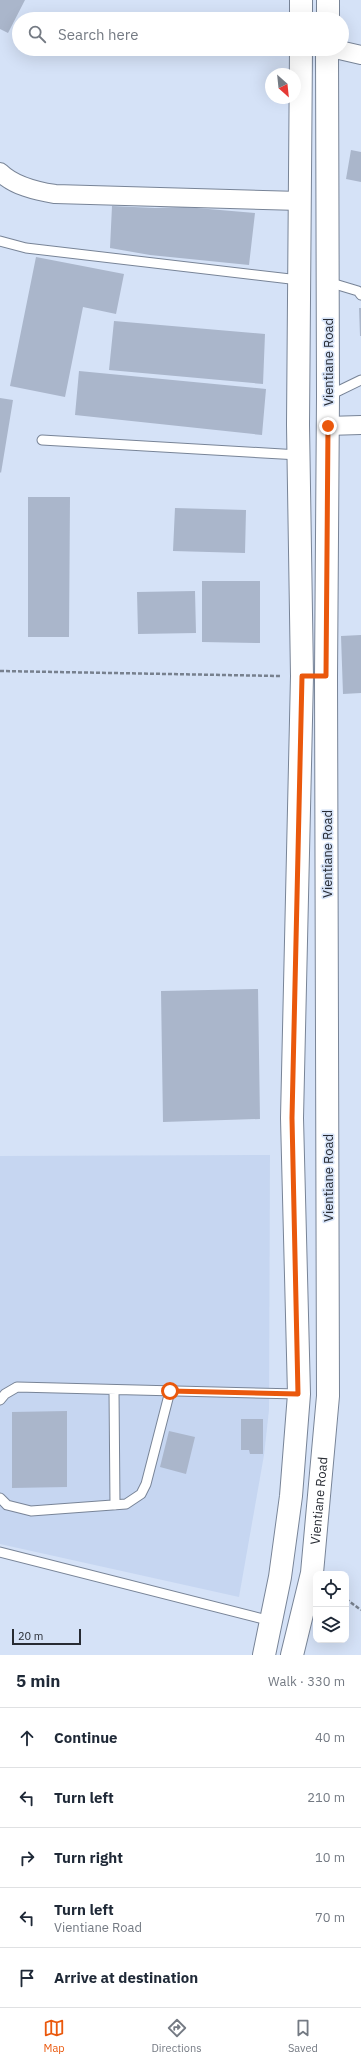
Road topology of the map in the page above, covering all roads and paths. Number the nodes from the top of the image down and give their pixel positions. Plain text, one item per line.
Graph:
1 (300, 0) edge
2 (328, 0) edge
3 (301, 12) edge
4 (328, 12) edge
5 (349, 52) edge
6 (361, 55) edge
7 (301, 56) edge
8 (327, 56) edge
9 (0, 172) edge
10 (300, 200) junction
11 (0, 241) edge
12 (299, 280) junction
13 (328, 282) junction
14 (361, 295) edge
15 (361, 380) edge
16 (328, 396) junction
17 (361, 425) edge
18 (328, 426) junction
19 (42, 440) dead end
20 (299, 455) junction
21 (0, 671) edge
22 (302, 676) junction
23 (114, 1390) junction
24 (170, 1391) junction
25 (298, 1394) junction
26 (0, 1400) edge
27 (0, 1498) edge
28 (114, 1505) junction
29 (0, 1552) edge
30 (349, 1601) edge
31 (361, 1610) edge
32 (271, 1621) junction
33 (264, 1655) edge
34 (292, 1655) edge

1 - 3 main road
2 - 4 main road
5 - 6 street
7 - 10 main road
8 - 13 main road, Vientiane Road
9 - 10 street
10 - 12 main road
11 - 12 lane
12 - 20 main road
13 - 14 lane
13 - 16 main road, Vientiane Road
15 - 16 lane
16 - 18 main road, Vientiane Road
17 - 18 street
18 - 34 main road, Vientiane Road
19 - 20 lane
20 - 22 main road
21 - 22 path
22 - 25 main road
23 - 24 lane
23 - 26 lane
23 - 28 lane
24 - 25 lane
24 - 28 lane
25 - 32 main road
27 - 28 lane
29 - 32 lane
30 - 31 path
32 - 33 main road

